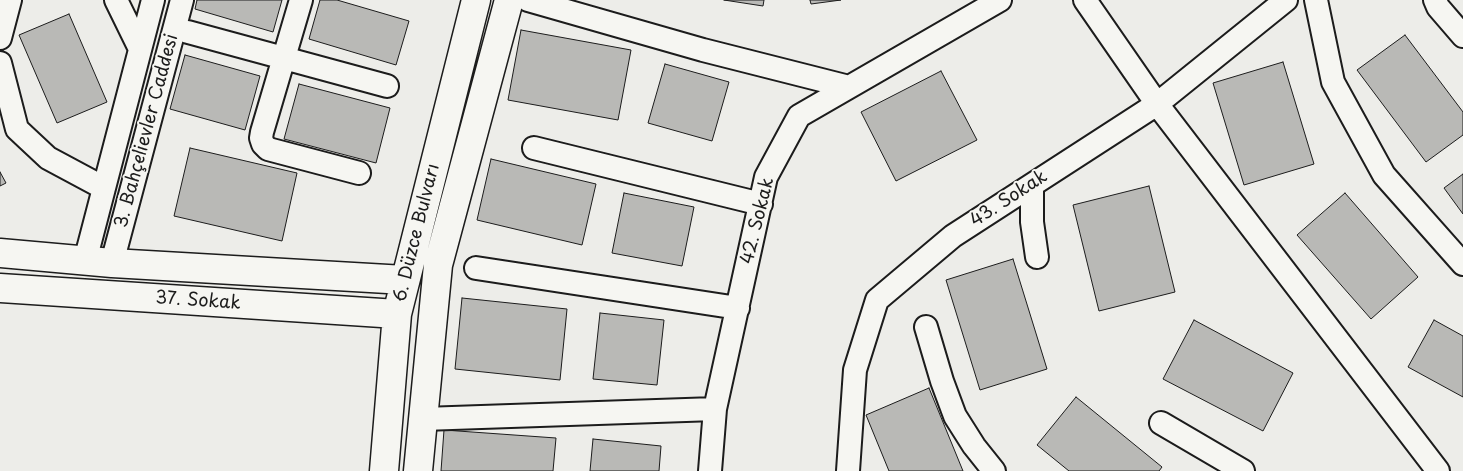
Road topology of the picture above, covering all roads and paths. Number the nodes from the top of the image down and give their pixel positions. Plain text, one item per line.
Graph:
1 (10, 0) edge
2 (116, 0) edge
3 (153, 0) edge
4 (182, 0) edge
5 (301, 0) edge
6 (476, 0) edge
7 (509, 0) edge
8 (528, 0) edge
9 (1000, 0) edge
10 (1085, 0) edge
11 (1286, 0) edge
12 (1316, 0) edge
13 (1435, 0) edge
14 (188, 32) dead end
15 (1463, 36) edge
16 (0, 38) edge
17 (140, 48) junction
18 (284, 58) junction
19 (0, 63) edge
20 (387, 86) dead end
21 (849, 87) junction
22 (1156, 104) junction
23 (534, 148) dead end
24 (359, 174) dead end
25 (1032, 185) junction
26 (104, 188) junction
27 (761, 204) junction
28 (0, 253) edge
29 (1036, 256) dead end
30 (85, 260) junction
31 (112, 263) junction
32 (1463, 264) edge
33 (476, 268) dead end
34 (215, 269) junction
35 (405, 280) junction
36 (0, 288) edge
37 (212, 302) junction
38 (738, 308) junction
39 (396, 314) junction
40 (926, 327) dead end
41 (715, 409) junction
42 (423, 419) junction
43 (1161, 423) dead end
44 (384, 471) edge
45 (418, 471) edge
46 (710, 471) edge
47 (848, 471) edge
48 (994, 471) edge
49 (1243, 471) edge
50 (1438, 471) edge

1 - 16 street
2 - 17 street
3 - 17 street, 3. Bahçelievler Caddesi
4 - 31 street, 3. Bahçelievler Caddesi
5 - 18 street
6 - 35 street, 6. Düzce Bulvarı
7 - 42 street, 6. Düzce Bulvarı
8 - 21 street
9 - 21 street, 42. Sokak
10 - 22 street
11 - 22 street, 43. Sokak
12 - 32 street
13 - 15 street
14 - 18 street
17 - 26 street, 3. Bahçelievler Caddesi
18 - 20 street
18 - 24 street
19 - 26 street
21 - 27 street, 42. Sokak
22 - 25 street, 43. Sokak
22 - 50 street
23 - 27 street
25 - 29 street
25 - 47 street, 43. Sokak
26 - 30 street, 3. Bahçelievler Caddesi
27 - 38 street, 42. Sokak
28 - 30 street
30 - 31 street
31 - 34 street
33 - 38 street
34 - 35 street
34 - 37 street
35 - 39 street, 6. Düzce Bulvarı
36 - 37 street, 37. Sokak
37 - 39 street, 37. Sokak
38 - 41 street, 42. Sokak
39 - 44 street, 6. Düzce Bulvarı
40 - 48 street
41 - 42 street
41 - 46 street, 42. Sokak
42 - 45 street, 6. Düzce Bulvarı
43 - 49 street

